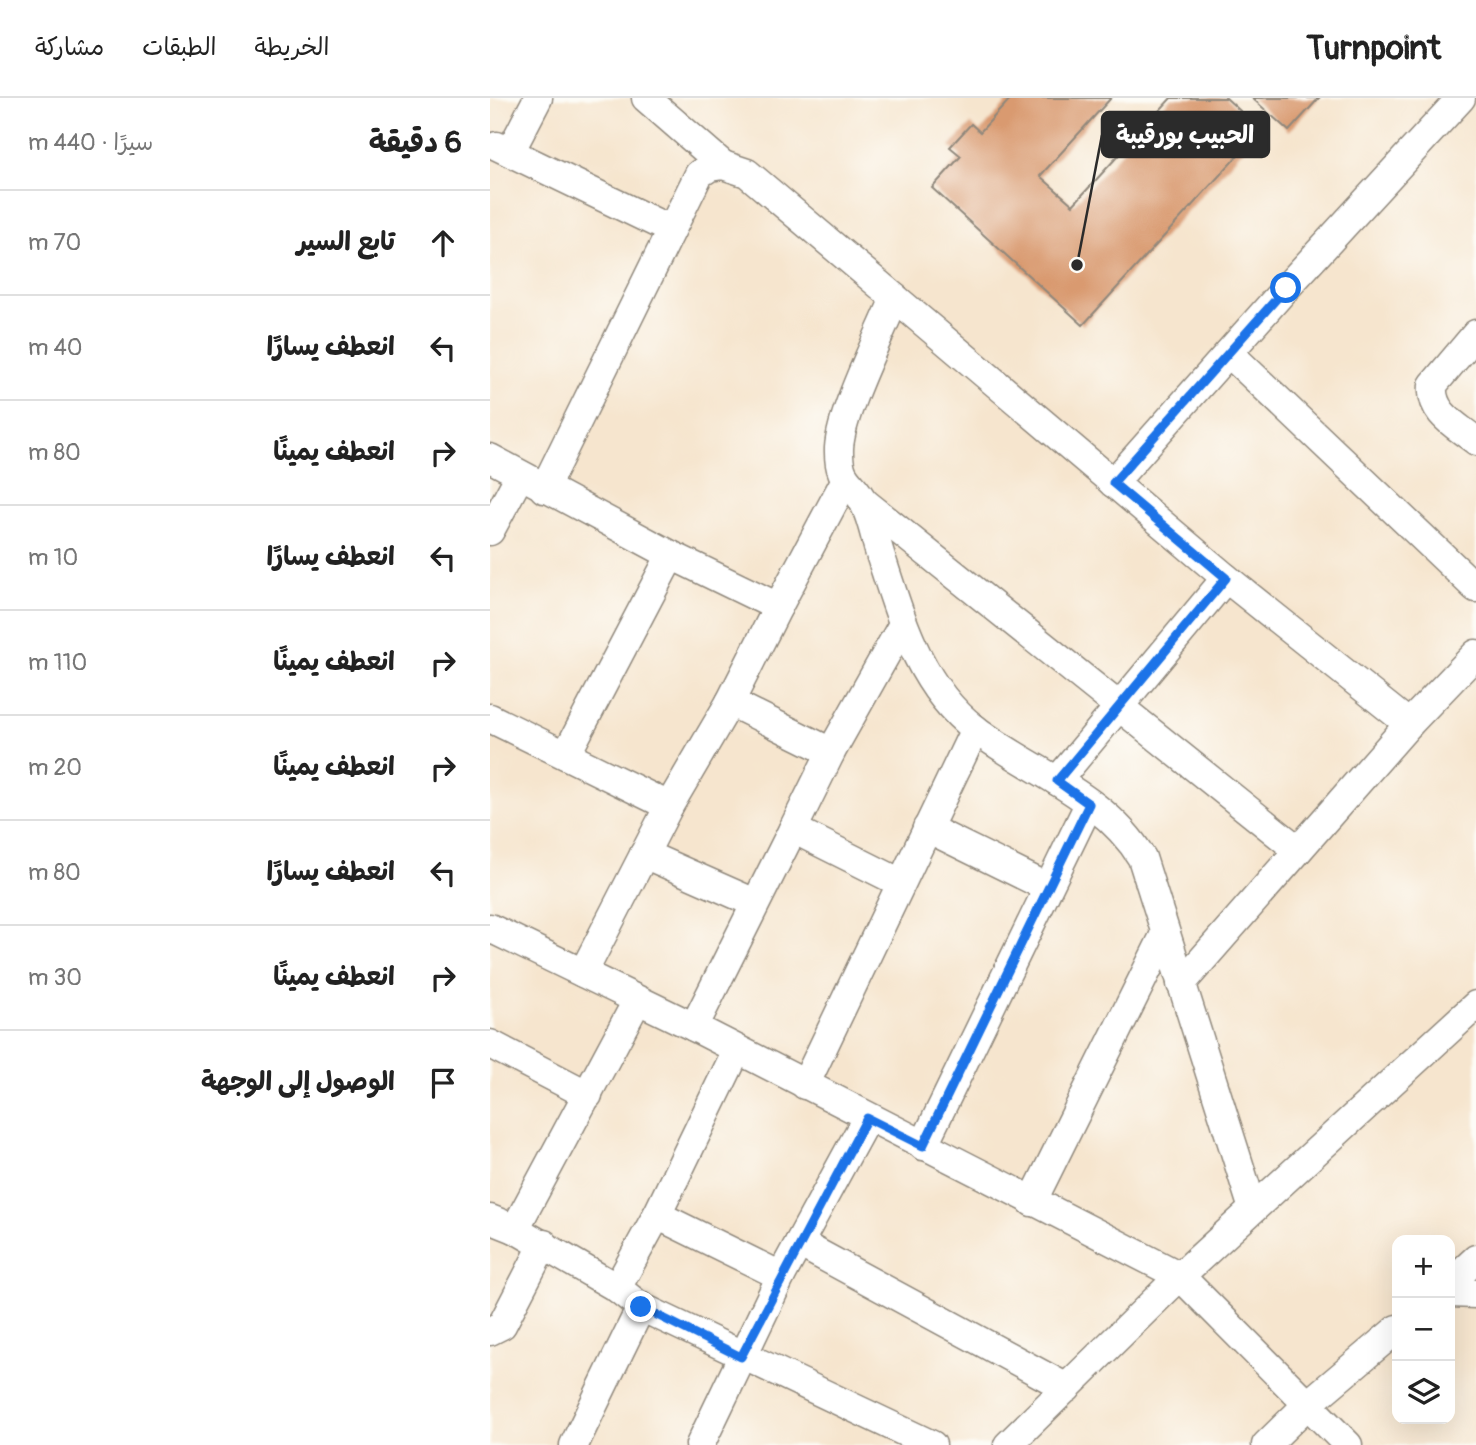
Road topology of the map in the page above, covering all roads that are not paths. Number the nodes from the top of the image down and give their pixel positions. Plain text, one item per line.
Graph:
1 (538, 98) edge
2 (646, 98) edge
3 (1461, 98) edge
4 (497, 150) edge
5 (723, 164) junction
6 (669, 229) junction
7 (895, 298) junction
8 (1476, 334) edge
9 (1229, 353) junction
10 (1476, 441) edge
11 (490, 458) edge
12 (845, 481) junction
13 (532, 482) junction
14 (1113, 483) junction
15 (864, 502) junction
16 (490, 531) edge
17 (671, 555) junction
18 (1226, 578) junction
19 (1476, 588) edge
20 (778, 607) junction
21 (903, 624) junction
22 (1476, 654) edge
23 (730, 702) junction
24 (1118, 706) junction
25 (490, 718) edge
26 (1409, 723) junction
27 (975, 729) junction
28 (831, 752) junction
29 (566, 755) junction
30 (1057, 781) junction
31 (1089, 804) junction
32 (669, 806) junction
33 (927, 828) junction
34 (793, 829) junction
35 (1298, 850) junction
36 (644, 854) junction
37 (899, 882) junction
38 (1047, 887) junction
39 (755, 904) junction
40 (490, 928) edge
41 (1165, 934) junction
42 (583, 973) junction
43 (1181, 984) junction
44 (637, 1001) junction
45 (1476, 1005) edge
46 (694, 1027) junction
47 (490, 1044) edge
48 (737, 1050) junction
49 (804, 1085) junction
50 (588, 1095) junction
51 (867, 1118) junction
52 (923, 1146) junction
53 (1032, 1202) junction
54 (1253, 1209) junction
55 (657, 1215) junction
56 (503, 1224) edge
57 (799, 1243) junction
58 (544, 1244) junction
59 (1476, 1259) edge
60 (781, 1276) junction
61 (1180, 1276) junction
62 (1455, 1278) edge
63 (617, 1288) junction
64 (1455, 1293) edge
65 (1476, 1294) edge
66 (641, 1307) junction
67 (490, 1331) edge
68 (1392, 1333) edge
69 (741, 1357) junction
70 (1067, 1388) junction
71 (1307, 1405) junction
72 (574, 1445) edge
73 (700, 1445) edge
74 (932, 1445) edge
75 (1008, 1445) edge
76 (1266, 1445) edge
77 (1348, 1445) edge

1 - 4 street
2 - 5 street
3 - 9 street
4 - 6 street
5 - 6 street
5 - 7 street
6 - 13 street
7 - 12 street
7 - 14 street
8 - 10 street
9 - 14 street
9 - 19 street
11 - 13 street
12 - 15 street
12 - 20 street
13 - 16 street
13 - 17 street
14 - 18 street
15 - 21 street
15 - 24 street
17 - 20 street
17 - 29 street
18 - 24 street
18 - 26 street
20 - 23 street
21 - 27 street
21 - 28 street
22 - 26 street
23 - 28 street
23 - 32 street
24 - 30 street
24 - 35 street
25 - 29 street
26 - 35 street
27 - 30 street
27 - 33 street
28 - 34 street
29 - 32 street
30 - 31 street
31 - 38 street
31 - 41 street
32 - 36 street
33 - 37 street
33 - 38 street
34 - 37 street
34 - 39 street
35 - 43 street
36 - 39 street
36 - 42 street
37 - 49 street
38 - 52 street
39 - 46 street
40 - 42 street
41 - 43 street
41 - 53 street
42 - 44 street
43 - 54 street
44 - 46 street
44 - 50 street
45 - 54 street
46 - 48 street
47 - 50 street
48 - 49 street
48 - 55 street
49 - 51 street
50 - 56 street
51 - 52 street
51 - 57 street
52 - 53 street
53 - 61 street
54 - 61 street
55 - 60 street
55 - 63 street
56 - 58 street
57 - 60 street
57 - 70 street
58 - 63 street
58 - 67 street
59 - 62 street
60 - 69 street
61 - 70 street
61 - 71 street
63 - 66 street
64 - 65 street
66 - 69 street
66 - 72 street
68 - 71 street
69 - 73 street
69 - 74 street
70 - 75 street
71 - 76 street
71 - 77 street

